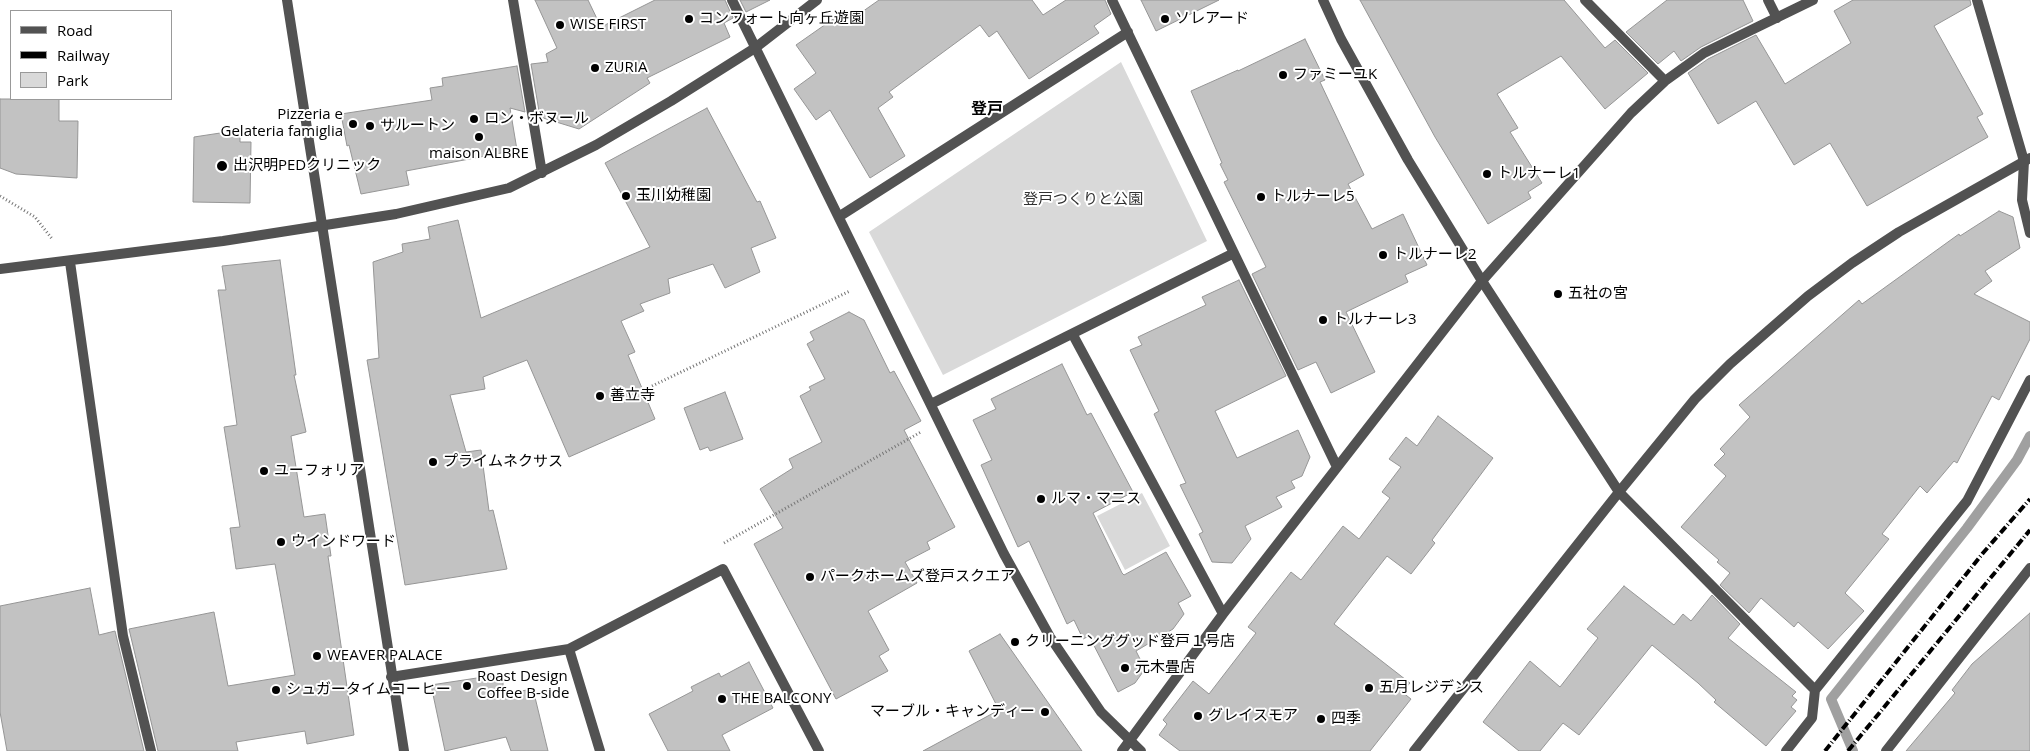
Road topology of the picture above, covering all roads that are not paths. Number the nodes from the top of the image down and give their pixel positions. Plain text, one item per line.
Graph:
1 (287, 0) edge
2 (513, 0) edge
3 (732, 0) edge
4 (817, 0) edge
5 (1112, 0) edge
6 (1323, 0) edge
7 (1585, 0) edge
8 (1768, 0) edge
9 (1813, 0) edge
10 (1977, 0) edge
11 (1778, 18) junction
12 (1128, 32) junction
13 (755, 48) junction
14 (1665, 80) junction
15 (2027, 159) edge
16 (542, 173) junction
17 (840, 216) junction
18 (323, 225) junction
19 (2030, 233) edge
20 (1234, 253) junction
21 (70, 262) junction
22 (0, 269) edge
23 (1482, 281) junction
24 (1073, 335) junction
25 (2030, 380) edge
26 (931, 404) junction
27 (1337, 467) junction
28 (1619, 492) junction
29 (2030, 568) edge
30 (1223, 614) junction
31 (569, 649) junction
32 (391, 677) junction
33 (1815, 690) junction
34 (1129, 741) junction
35 (150, 751) edge
36 (404, 751) edge
37 (600, 751) edge
38 (818, 751) edge
39 (1122, 751) edge
40 (1142, 751) edge
41 (1414, 751) edge
42 (1786, 751) edge
43 (1886, 751) edge

1 - 18 street
2 - 16 street
3 - 13 street
4 - 13 street
5 - 12 street
6 - 23 street
7 - 14 street
8 - 11 street
9 - 11 street
10 - 15 street
11 - 14 street
12 - 17 street
12 - 20 street
13 - 16 street
13 - 17 street
14 - 23 street
15 - 19 street
15 - 28 street
16 - 18 street
17 - 26 street
18 - 21 street
18 - 32 street
20 - 24 street
20 - 27 street
21 - 22 street
21 - 35 street
23 - 27 street
23 - 28 street
24 - 26 street
24 - 30 street
25 - 33 street
26 - 34 street
27 - 30 street
28 - 33 street
28 - 41 street
29 - 43 street
30 - 34 street
31 - 32 street
31 - 37 street
31 - 38 street
32 - 36 street
33 - 42 street
34 - 39 street
34 - 40 street

